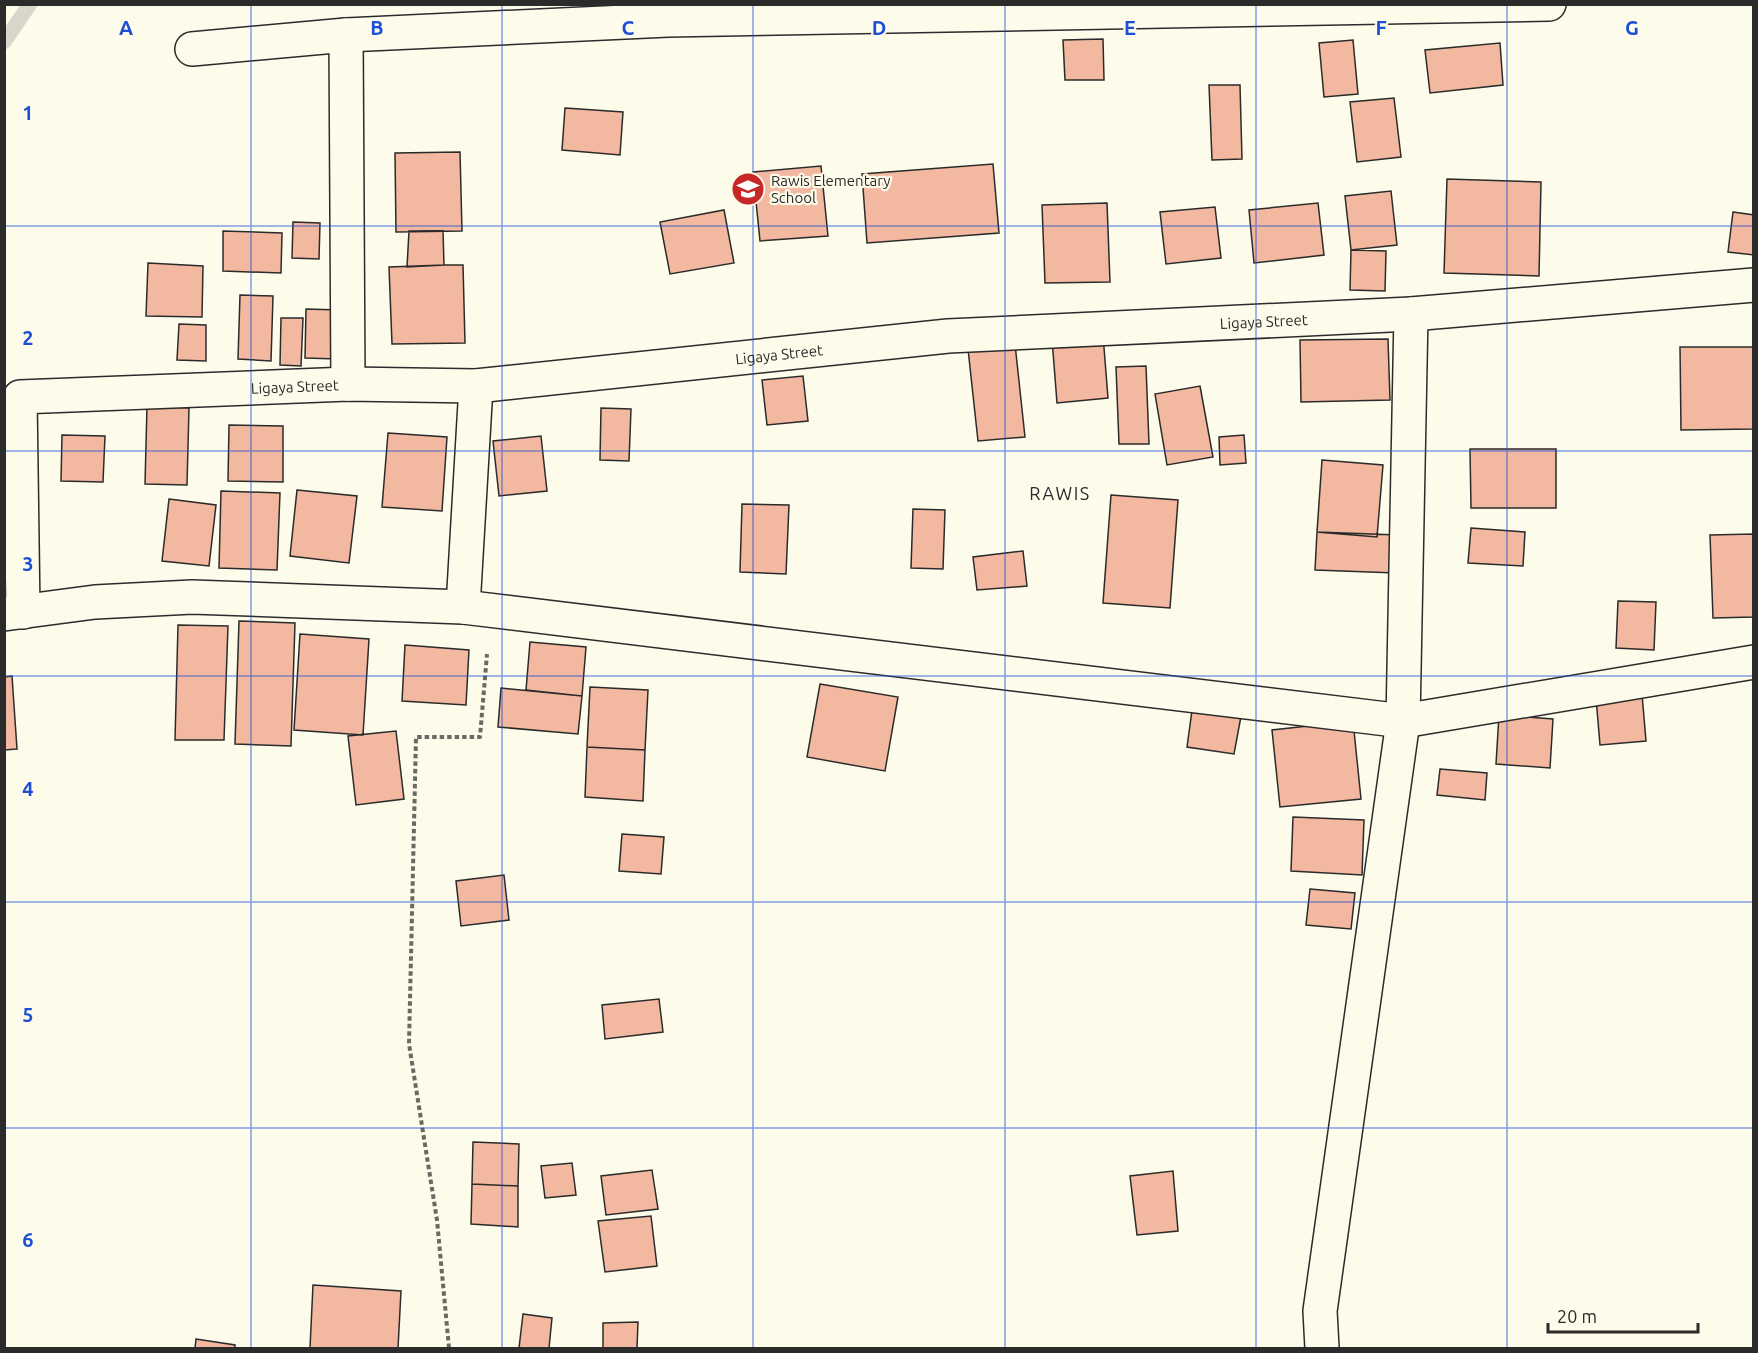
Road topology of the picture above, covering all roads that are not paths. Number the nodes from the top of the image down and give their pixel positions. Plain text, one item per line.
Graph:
1 (1549, 4) edge
2 (346, 35) junction
3 (192, 49) dead end
4 (1754, 285) edge
5 (1411, 314) junction
6 (348, 384) junction
7 (476, 386) junction
8 (476, 608) junction
9 (14, 613) edge
10 (1754, 662) edge
11 (1403, 721) junction
12 (1322, 1348) edge

1 - 2 street
2 - 3 street
2 - 6 street
4 - 5 street, Ligaya Street
5 - 7 street, Ligaya Street
5 - 11 street
6 - 7 street, Ligaya Street
6 - 9 street, Ligaya Street
7 - 8 street
8 - 9 street
8 - 11 street
10 - 11 street
11 - 12 street

